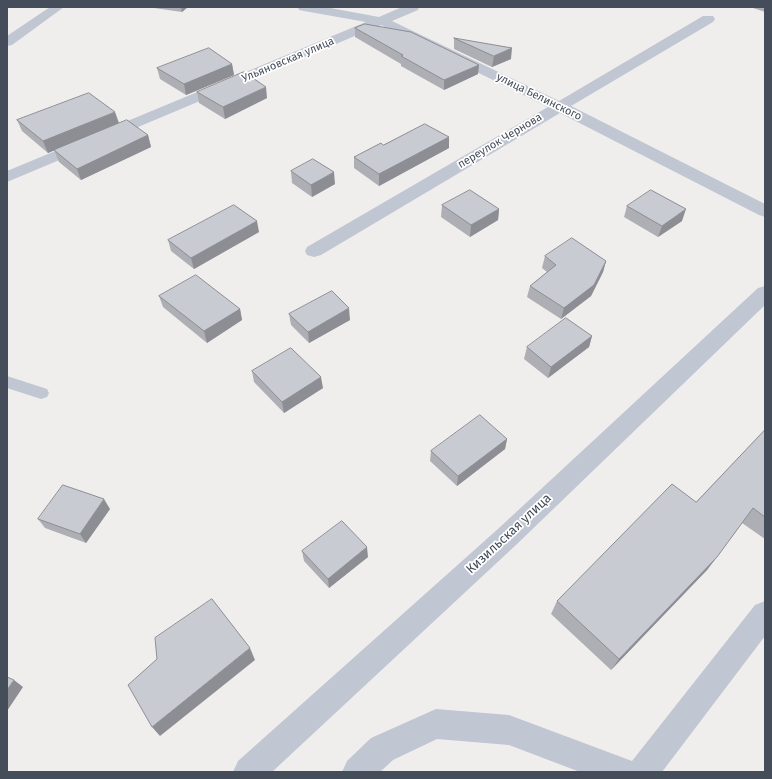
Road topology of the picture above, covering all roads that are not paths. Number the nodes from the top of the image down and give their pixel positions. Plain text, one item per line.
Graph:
1 (58, 7) edge
2 (304, 7) edge
3 (413, 7) edge
4 (708, 19) dead end
5 (382, 21) junction
6 (7, 42) edge
7 (558, 106) junction
8 (7, 177) edge
9 (765, 211) edge
10 (314, 251) dead end
11 (765, 293) edge
12 (7, 382) edge
13 (42, 393) dead end
14 (765, 614) edge
15 (249, 772) edge
16 (358, 772) edge
17 (621, 772) edge
18 (643, 772) edge

1 - 6 street
2 - 5 street, улица Белинского
3 - 5 street, Ульяновская улица
4 - 7 street, переулок Чернова
5 - 7 street, улица Белинского
5 - 8 street, Ульяновская улица
7 - 9 street, улица Белинского
7 - 10 street, переулок Чернова
11 - 15 street, Кизильская улица
12 - 13 lane
14 - 18 street
16 - 17 street

